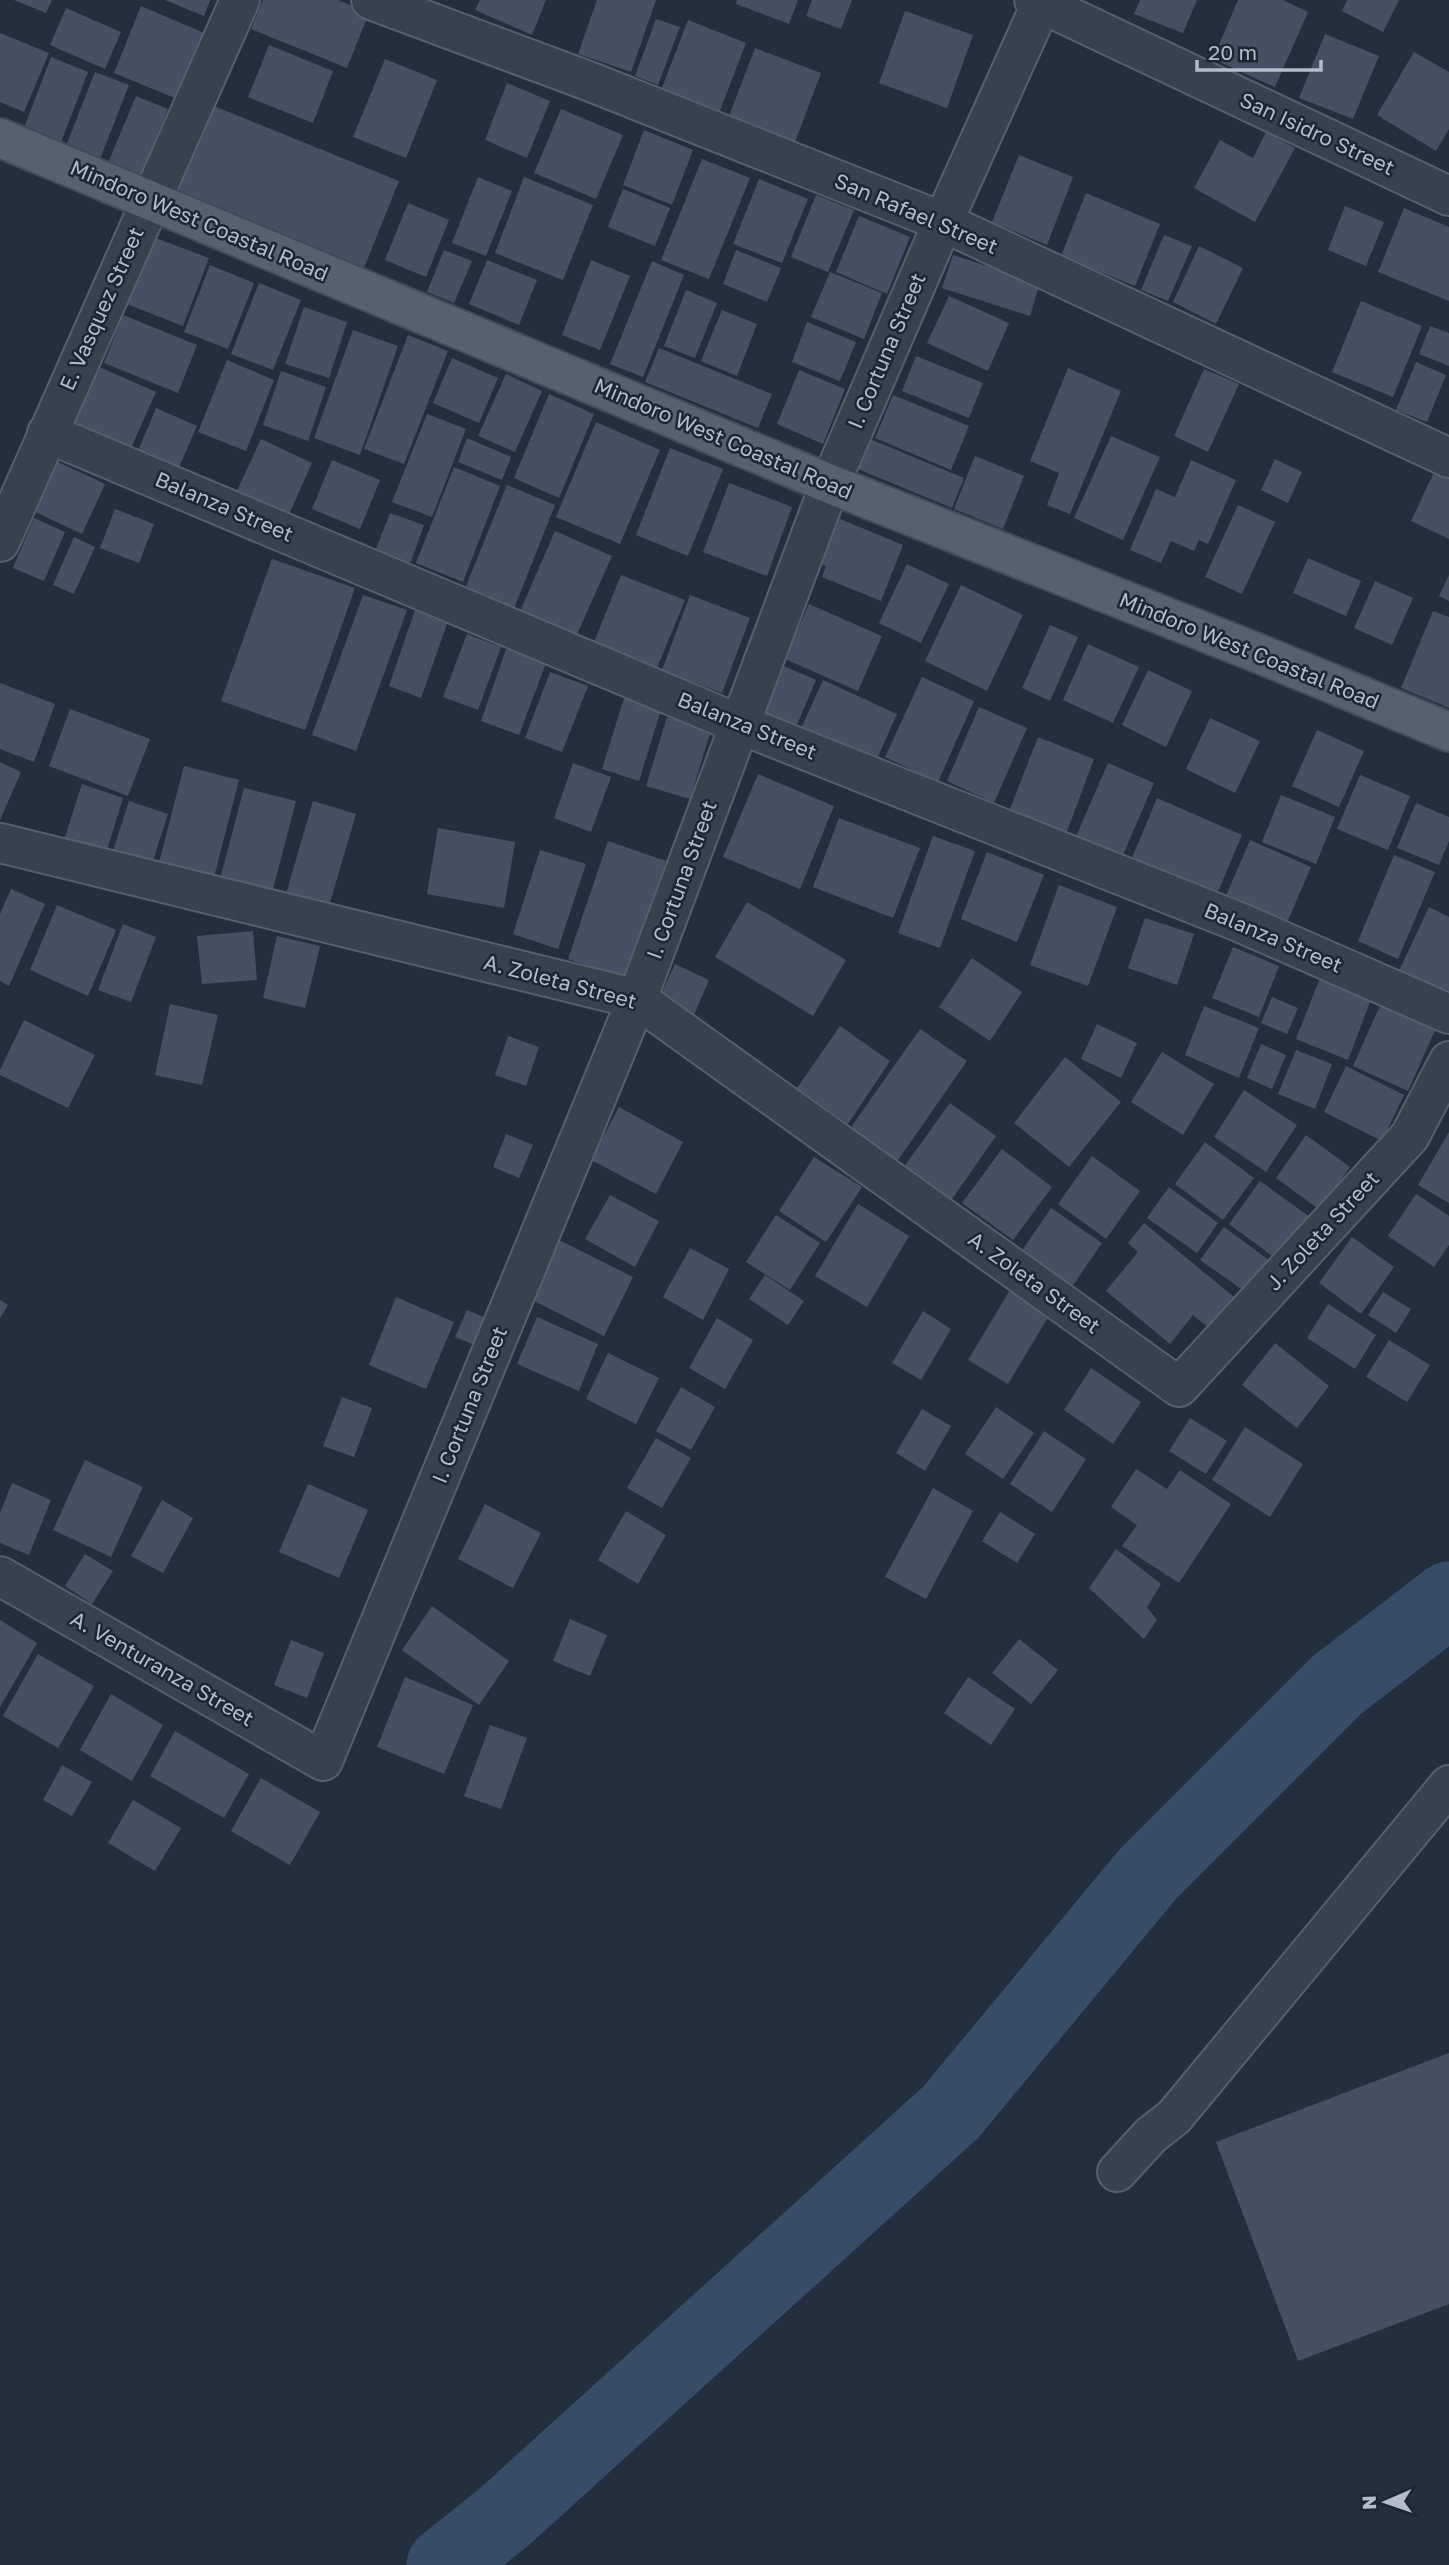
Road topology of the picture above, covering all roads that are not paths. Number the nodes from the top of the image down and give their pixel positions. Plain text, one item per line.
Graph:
1 (240, 0) edge
2 (371, 0) edge
3 (1040, 1) edge
4 (0, 138) edge
5 (1449, 196) edge
6 (150, 201) junction
7 (943, 222) junction
8 (47, 433) junction
9 (1449, 458) edge
10 (830, 485) junction
11 (0, 542) edge
12 (739, 724) junction
13 (1449, 732) edge
14 (0, 843) edge
15 (637, 999) junction
16 (1449, 1014) edge
17 (1449, 1062) edge
18 (1179, 1387) joint
19 (0, 1576) edge
20 (323, 1761) joint
21 (1449, 1785) edge
22 (1117, 2172) dead end

1 - 6 street, E. Vasquez Street
2 - 7 street, San Rafael Street
3 - 5 street, San Isidro Street
3 - 7 street, I. Cortuna Street
4 - 6 main road, Mindoro West Coastal Road
6 - 8 street, E. Vasquez Street
6 - 10 main road, Mindoro West Coastal Road
7 - 9 street, San Rafael Street
7 - 10 street, I. Cortuna Street
8 - 11 street, E. Vasquez Street
8 - 12 street, Balanza Street
10 - 12 street, I. Cortuna Street
10 - 13 main road, Mindoro West Coastal Road
12 - 15 street, I. Cortuna Street
12 - 16 street, Balanza Street
14 - 15 street, A. Zoleta Street
15 - 18 street, A. Zoleta Street
15 - 20 street, I. Cortuna Street
17 - 18 street, J. Zoleta Street
19 - 20 street, A. Venturanza Street
21 - 22 street

